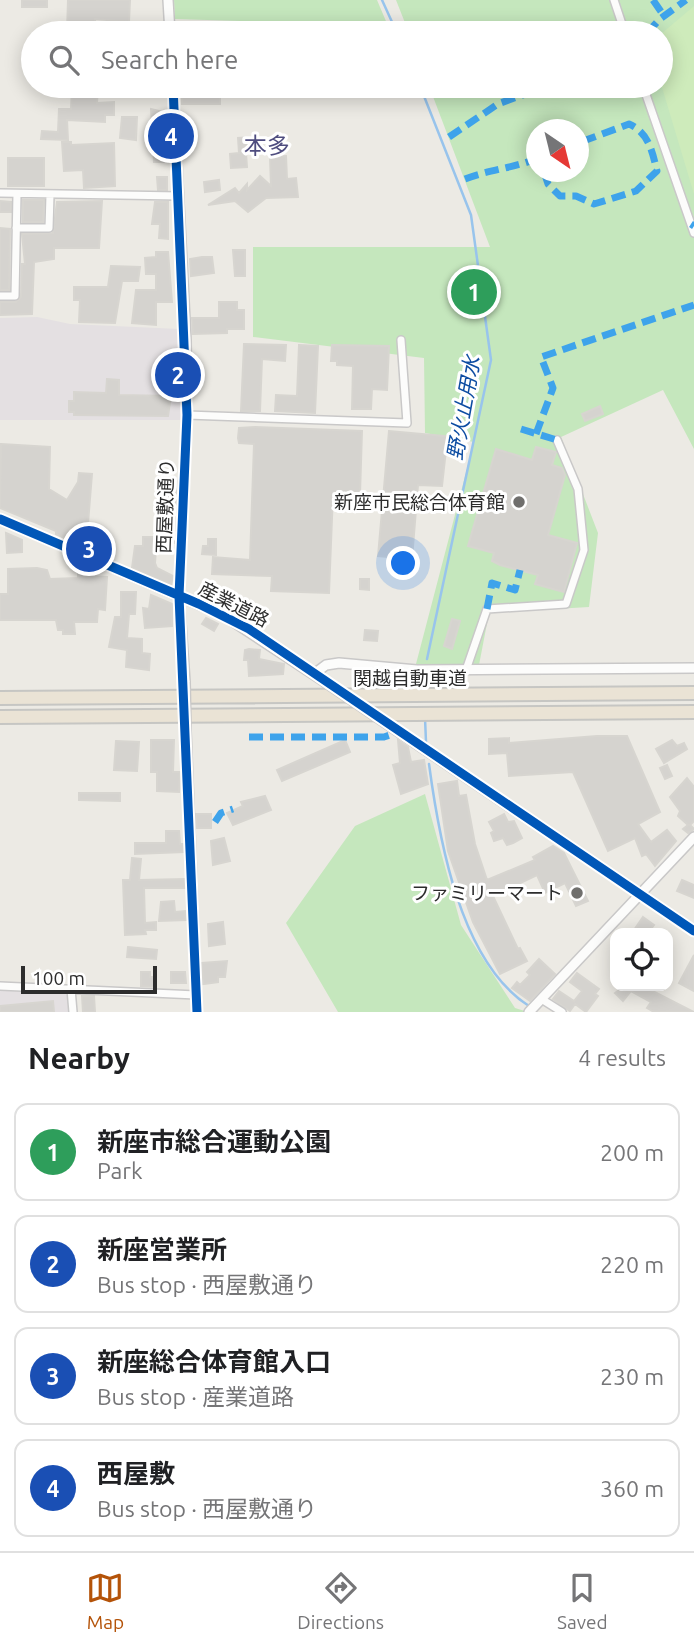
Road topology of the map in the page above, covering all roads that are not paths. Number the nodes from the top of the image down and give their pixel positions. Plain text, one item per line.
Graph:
1 (168, 0) edge
2 (614, 0) edge
3 (169, 21) edge
4 (621, 21) edge
5 (174, 98) edge
6 (647, 98) edge
7 (0, 193) edge
8 (17, 194) junction
9 (50, 195) junction
10 (179, 196) junction
11 (16, 228) junction
12 (694, 233) edge
13 (0, 296) edge
14 (401, 340) dead end
15 (187, 415) junction
16 (558, 440) dead end
17 (0, 519) edge
18 (179, 596) junction
19 (694, 668) edge
20 (466, 670) junction
21 (314, 674) junction
22 (694, 693) edge
23 (0, 698) edge
24 (694, 712) edge
25 (0, 717) edge
26 (694, 837) edge
27 (641, 893) junction
28 (694, 931) edge
29 (0, 986) edge
30 (71, 989) junction
31 (196, 995) junction
32 (536, 1006) edge
33 (73, 1012) edge
34 (197, 1012) edge
35 (562, 1012) edge

1 - 3 street
2 - 4 street
5 - 10 street, 西屋敷通り
6 - 12 street
7 - 8 street
8 - 9 street
8 - 11 street
9 - 10 street
9 - 11 street
10 - 15 street, 西屋敷通り
11 - 13 street
14 - 15 street
15 - 18 street, 西屋敷通り
16 - 20 street
17 - 18 street, 産業道路
18 - 21 street, 産業道路
18 - 31 street, 西屋敷通り, bridge
19 - 20 street
20 - 21 street
21 - 27 street, 産業道路, bridge
22 - 23 highway, 関越自動車道
24 - 25 highway, 関越自動車道
26 - 27 street
27 - 28 street
27 - 32 street
29 - 30 street
30 - 31 street
30 - 33 street
31 - 34 street, 西屋敷通り
32 - 35 street

